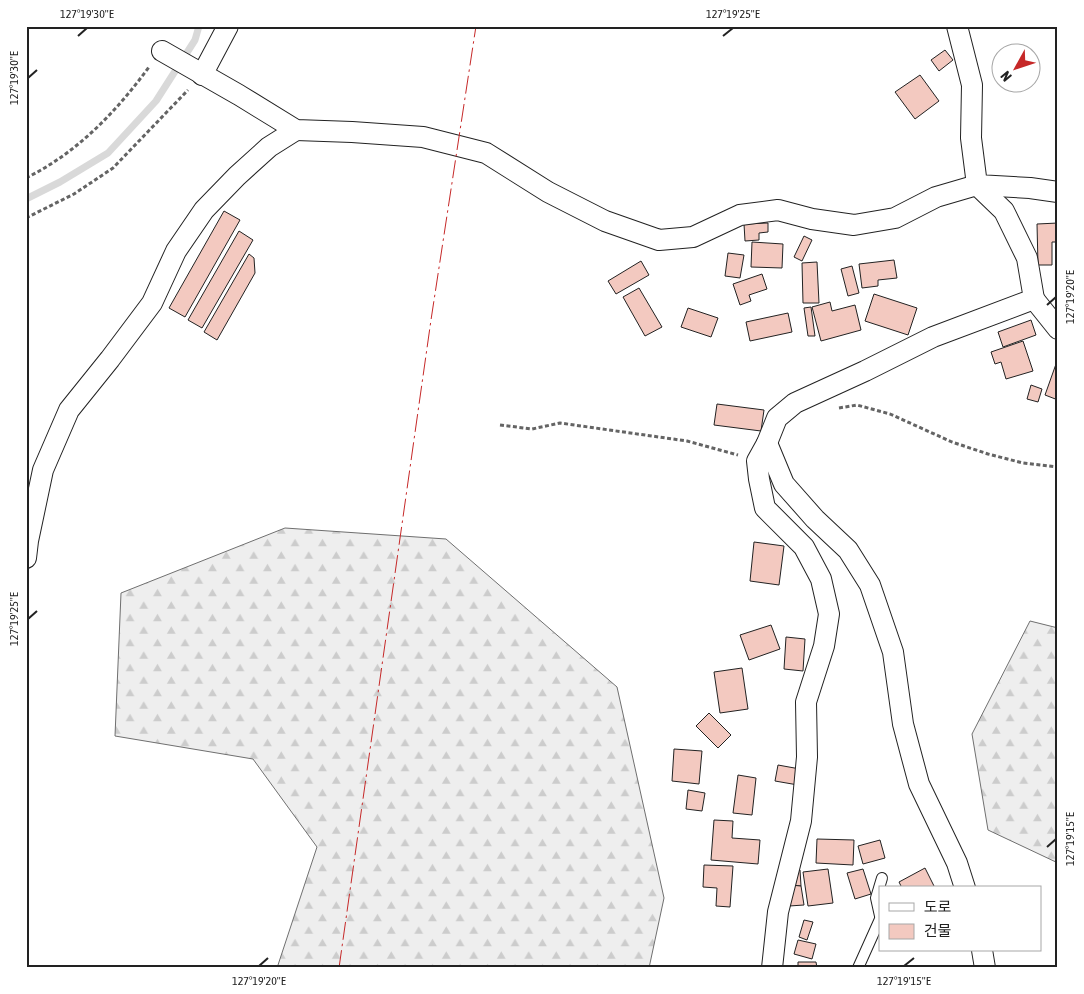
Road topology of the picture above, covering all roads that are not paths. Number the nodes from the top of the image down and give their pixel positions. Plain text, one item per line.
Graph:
1 (228, 26) edge
2 (957, 26) edge
3 (162, 51) road end
4 (202, 75) junction
5 (296, 130) junction
6 (977, 186) junction
7 (1058, 192) edge
8 (1034, 299) junction
9 (1058, 329) edge
10 (764, 448) junction
11 (26, 558) edge
12 (882, 878) dead end
13 (880, 886) edge
14 (964, 886) edge
15 (879, 888) edge
16 (879, 912) edge
17 (879, 919) edge
18 (982, 952) edge
19 (772, 968) edge
20 (858, 968) edge
21 (985, 968) edge

1 - 4 street
2 - 6 street
3 - 4 street
4 - 5 street
5 - 6 street
5 - 11 street
6 - 7 street
6 - 8 street
8 - 9 street
8 - 10 street
10 - 14 street
10 - 19 street
12 - 13 lane
15 - 16 lane
17 - 20 lane
18 - 21 street

